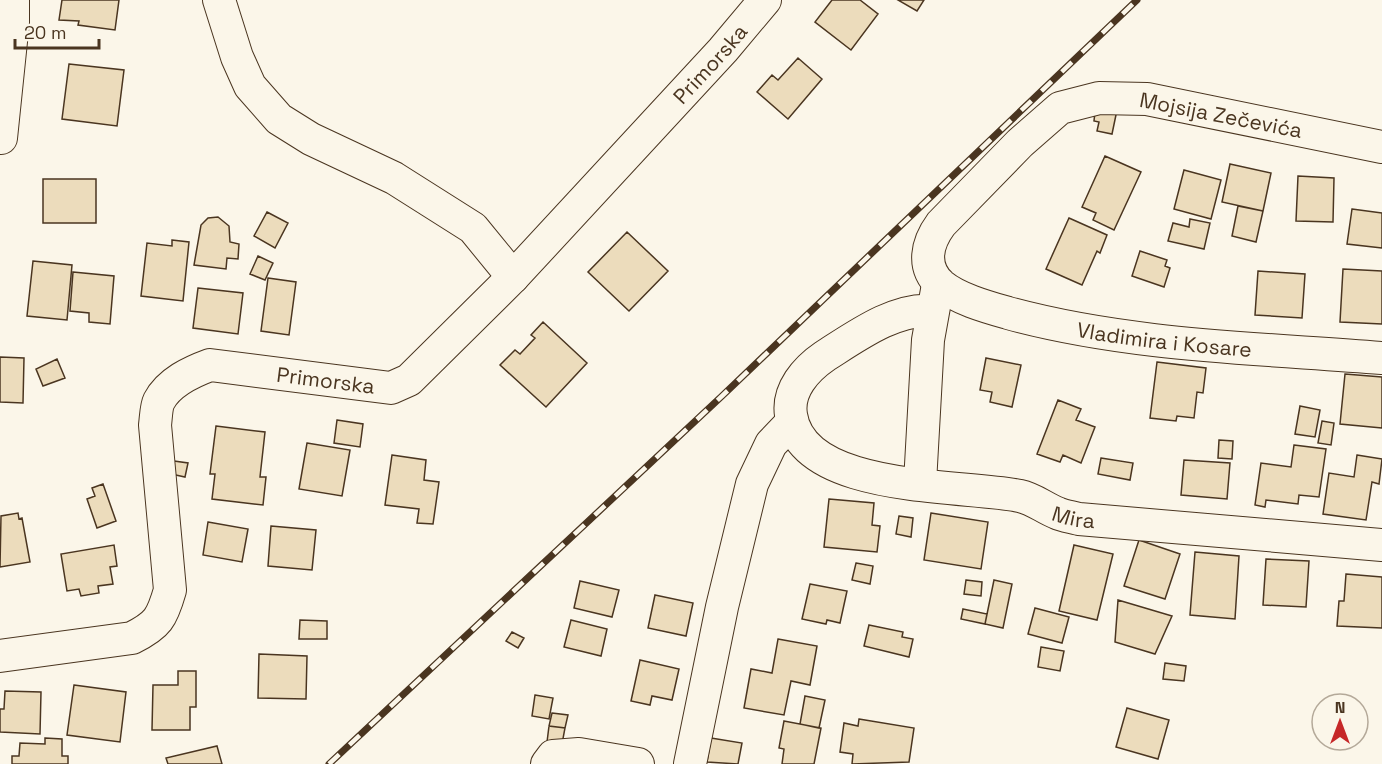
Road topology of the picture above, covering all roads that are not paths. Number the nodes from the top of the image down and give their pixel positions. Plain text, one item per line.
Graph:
1 (13, 0) edge
2 (219, 0) edge
3 (765, 0) edge
4 (1, 138) edge
5 (1382, 147) edge
6 (513, 277) junction
7 (942, 295) junction
8 (1382, 358) edge
9 (792, 422) junction
10 (920, 483) junction
11 (1382, 546) edge
12 (0, 656) edge
13 (550, 760) edge
14 (638, 764) edge
15 (690, 764) edge

1 - 4 street
2 - 6 street
3 - 6 street, Primorska
5 - 7 street, Mojsija Zečevića
6 - 12 street, Primorska
7 - 8 street, Vladimira i Kosare
7 - 9 street
7 - 10 street
9 - 10 street, Mira
9 - 15 street
10 - 11 street, Mira
13 - 14 street

